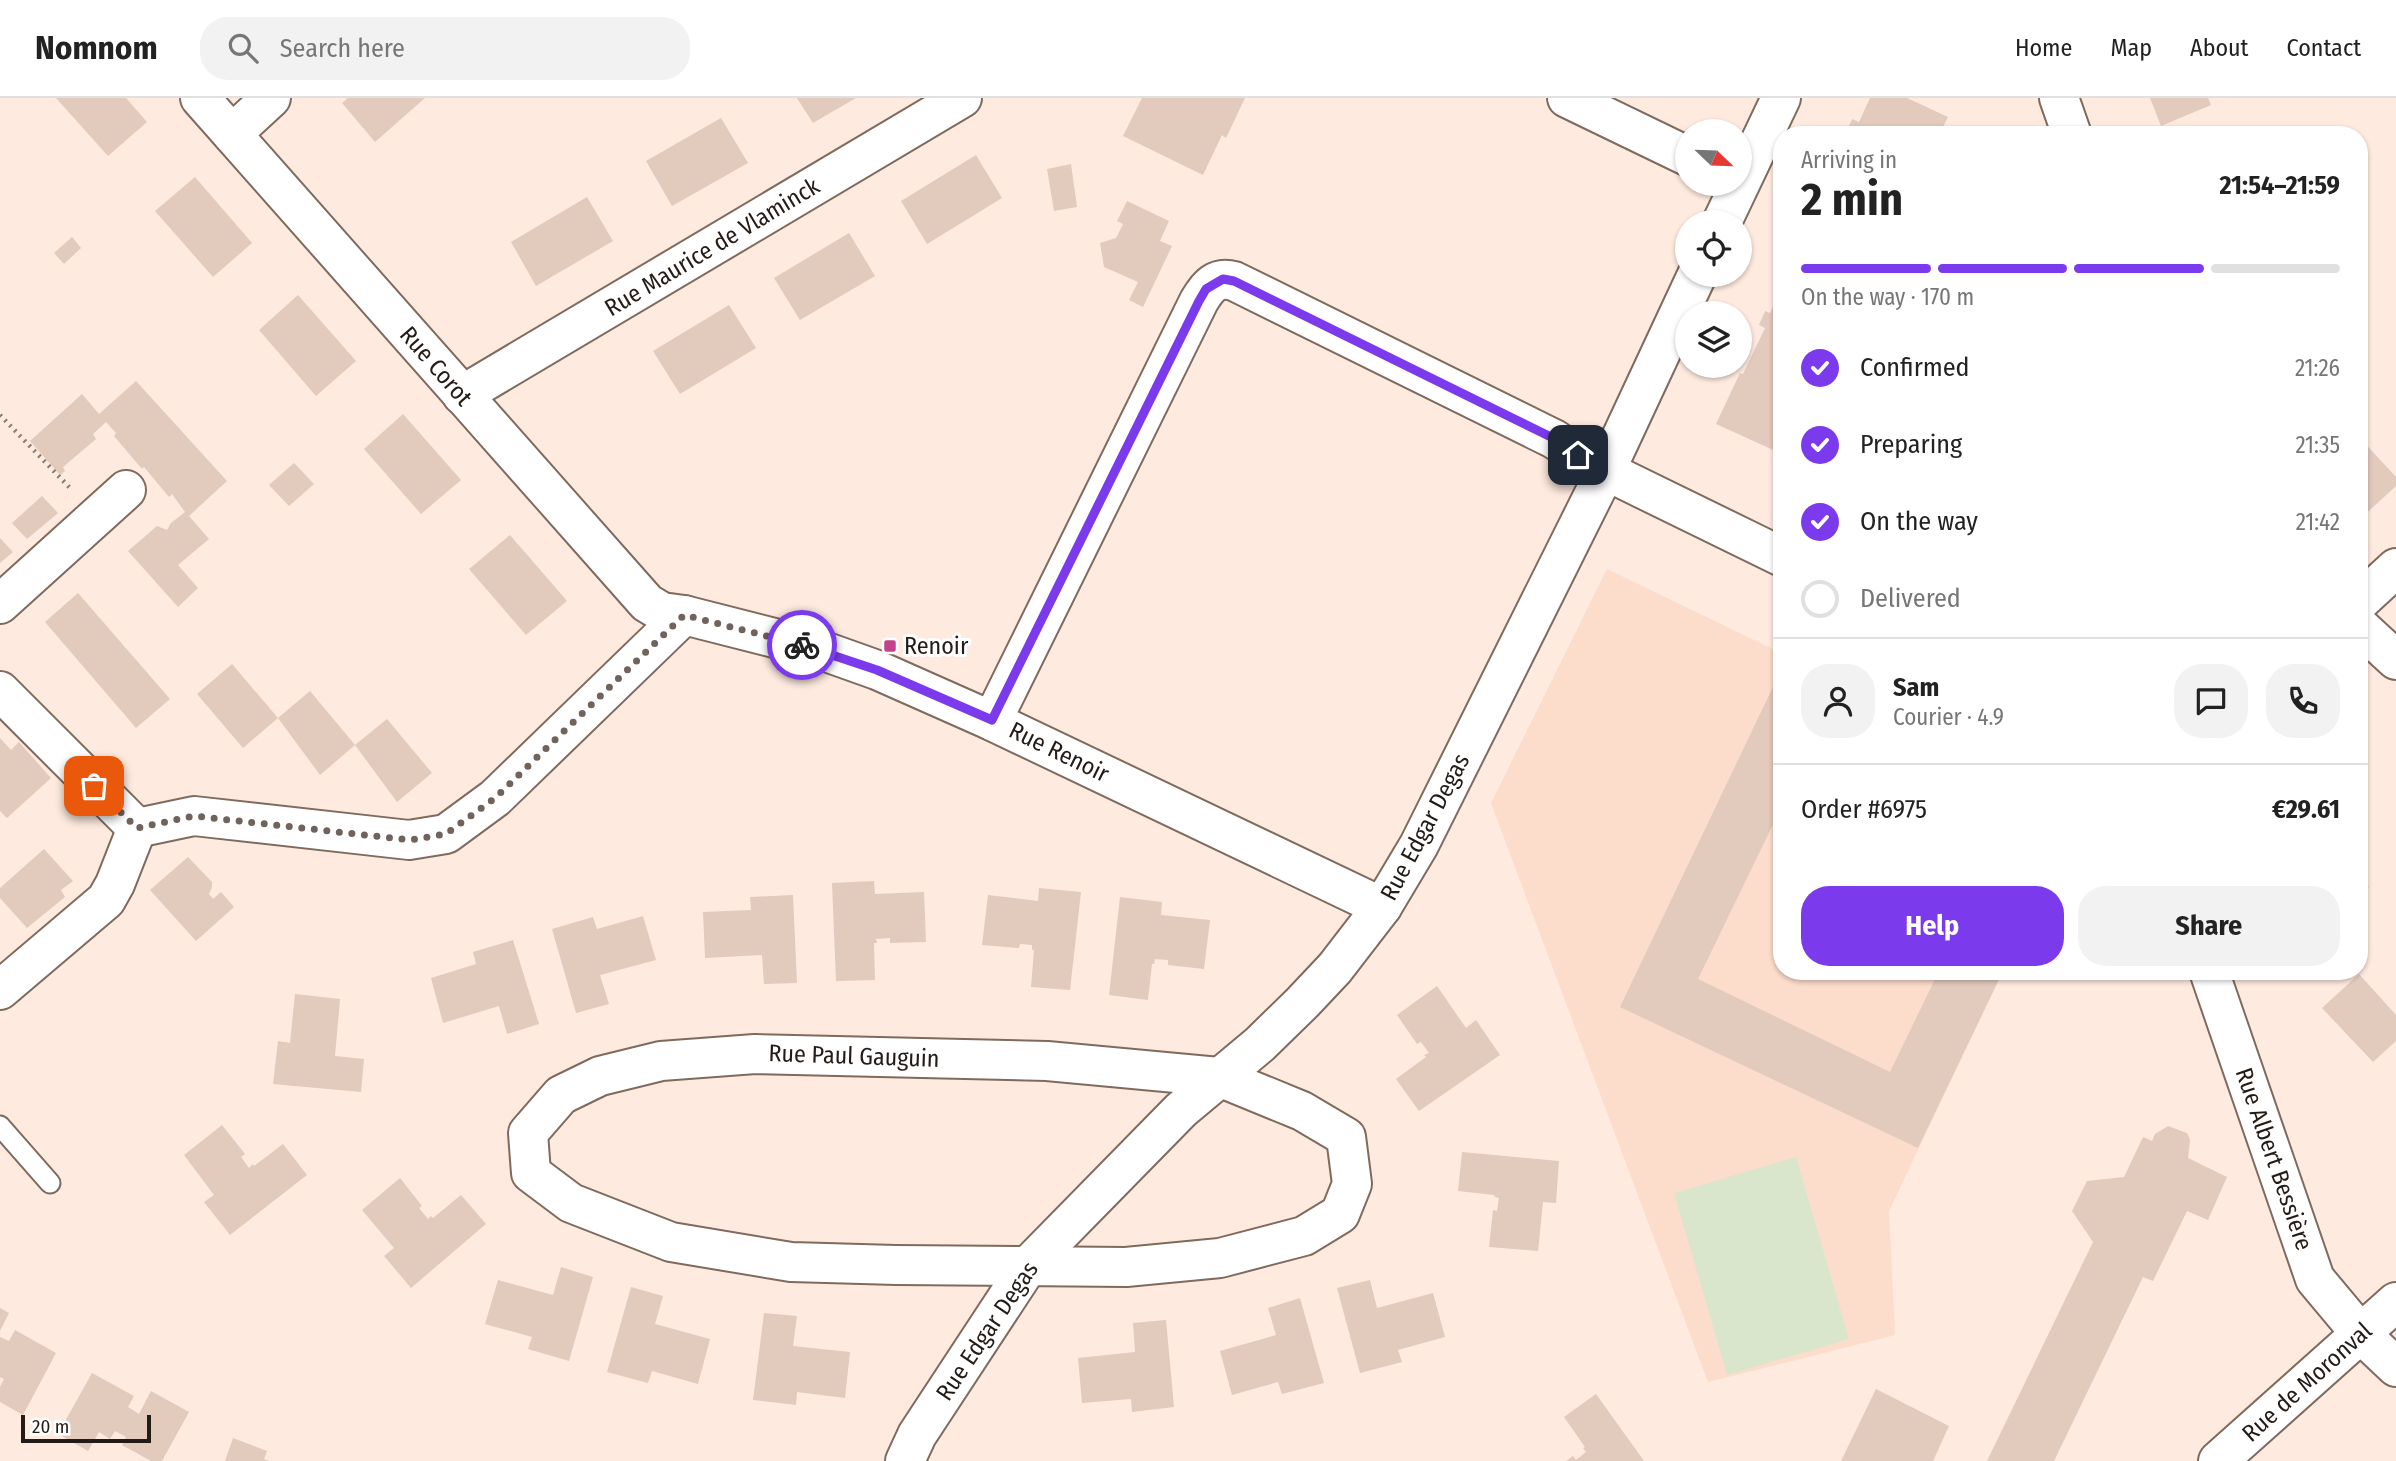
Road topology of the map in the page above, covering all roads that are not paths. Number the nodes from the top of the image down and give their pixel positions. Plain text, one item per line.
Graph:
1 (200, 98) edge
2 (271, 98) edge
3 (962, 98) edge
4 (1567, 98) edge
5 (1781, 98) edge
6 (2059, 98) edge
7 (2069, 126) edge
8 (232, 134) junction
9 (1675, 150) edge
10 (1752, 157) edge
11 (1691, 287) edge
12 (462, 395) junction
13 (1606, 470) junction
14 (126, 490) dead end
15 (1773, 553) edge
16 (2396, 568) edge
17 (2368, 594) edge
18 (0, 604) edge
19 (684, 615) junction
20 (2368, 634) edge
21 (2396, 660) edge
22 (0, 691) edge
23 (992, 720) junction
24 (137, 828) junction
25 (1382, 907) junction
26 (2212, 980) edge
27 (0, 990) edge
28 (1219, 1077) junction
29 (0, 1126) edge
30 (50, 1183) dead end
31 (1028, 1266) junction
32 (2396, 1301) edge
33 (2361, 1334) junction
34 (2396, 1367) edge
35 (905, 1461) edge
36 (2217, 1461) edge

1 - 8 street, Rue Corot
2 - 8 street
3 - 12 street, Rue Maurice de Vlaminck
4 - 9 street
5 - 10 street
6 - 7 street
8 - 12 street, Rue Corot
11 - 13 street, Rue Edgar Degas
12 - 19 street, Rue Corot
13 - 15 street
13 - 23 street
13 - 25 street, Rue Edgar Degas
14 - 18 street
16 - 17 street
19 - 23 street, Rue Renoir
19 - 24 street
20 - 21 street
22 - 24 street
23 - 25 street, Rue Renoir
24 - 27 street
25 - 28 street, Rue Edgar Degas
26 - 33 street, Rue Albert Bessière
28 - 31 street, Rue Edgar Degas
28 - 31 street, Rue Paul Gauguin
28 - 31 street, Rue Paul Gauguin
29 - 30 lane
31 - 35 street, Rue Edgar Degas
32 - 33 street, Rue de Moronval
33 - 34 street, Rue Albert Bessière
33 - 36 street, Rue de Moronval

